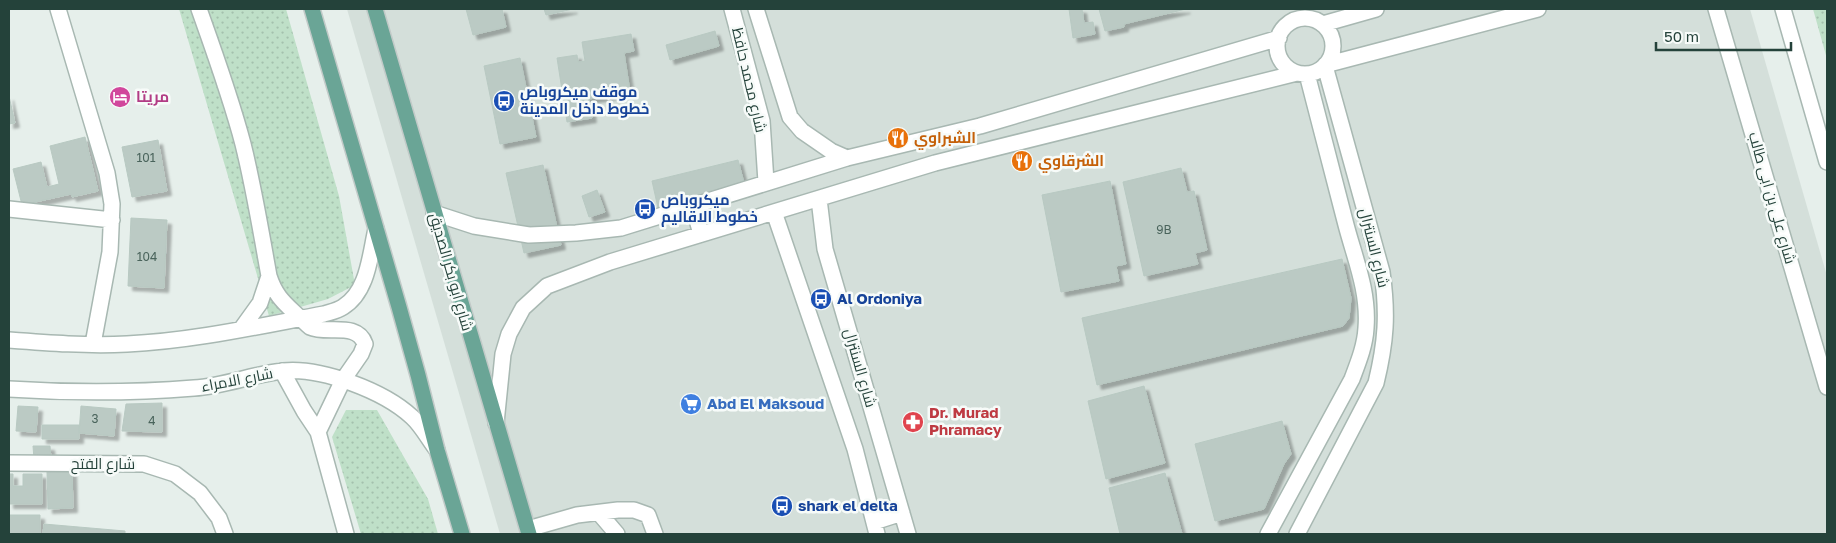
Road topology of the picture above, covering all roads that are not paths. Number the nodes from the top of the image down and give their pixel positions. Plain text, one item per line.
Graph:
1 (58, 9) edge
2 (199, 9) edge
3 (312, 9) edge
4 (375, 9) edge
5 (732, 9) edge
6 (756, 9) edge
7 (1376, 9) edge
8 (1538, 9) edge
9 (1716, 9) edge
10 (1784, 9) edge
11 (1290, 15) edge
12 (1314, 17) edge
13 (1279, 38) junction
14 (1325, 66) junction
15 (1302, 73) junction
16 (980, 126) junction
17 (1347, 144) junction
18 (1328, 150) junction
19 (987, 151) junction
20 (847, 158) junction
21 (1827, 162) edge
22 (766, 182) junction
23 (819, 199) junction
24 (693, 206) junction
25 (9, 209) edge
26 (774, 212) junction
27 (434, 213) junction
28 (112, 220) junction
29 (376, 229) junction
30 (701, 234) junction
31 (269, 276) junction
32 (301, 318) junction
33 (242, 328) junction
34 (9, 340) edge
35 (93, 344) junction
36 (282, 371) junction
37 (343, 380) junction
38 (1827, 387) edge
39 (9, 389) edge
40 (496, 427) junction
41 (318, 432) junction
42 (436, 450) junction
43 (9, 463) edge
44 (599, 513) junction
45 (902, 514) junction
46 (876, 528) edge
47 (528, 532) edge
48 (225, 534) edge
49 (346, 534) edge
50 (462, 534) edge
51 (617, 534) edge
52 (655, 534) edge
53 (908, 534) edge
54 (1268, 534) edge
55 (1296, 534) edge

1 - 28 street
2 - 31 street
3 - 29 main road
4 - 27 main road, شارع ابو بكر الصديق
5 - 22 street, شارع محمد حافظ
6 - 20 street, شارع محمد حافظ
7 - 12 street
8 - 14 street
9 - 38 street, شارع على بن ابى طالب
10 - 21 street
11 - 12 street
11 - 13 street
12 - 14 street
13 - 15 street
13 - 16 street
14 - 15 street
14 - 17 street, شارع السنترال
15 - 18 street, شارع السنترال
15 - 19 street
16 - 19 street
16 - 20 street
17 - 18 street
17 - 55 street, شارع السنترال
18 - 54 street, شارع السنترال
19 - 23 street
20 - 22 street
22 - 24 street
23 - 26 street
23 - 45 street, شارع السنترال
24 - 27 street
24 - 30 street
25 - 28 street
26 - 30 street
26 - 46 street, شارع السنترال
27 - 40 main road, شارع ابو بكر الصديق
28 - 35 street
29 - 32 street
29 - 42 main road
30 - 40 street
31 - 32 street
31 - 33 street
32 - 33 street
32 - 37 street
33 - 35 street
34 - 35 street
36 - 37 street, شارع الامراء
36 - 39 street, شارع الامراء
36 - 41 street
37 - 41 street
37 - 42 street, شارع الامراء
40 - 47 main road, شارع ابو بكر الصديق
41 - 49 street
42 - 50 main road
43 - 48 street, شارع الفتح
44 - 47 street
44 - 51 street
44 - 52 street
45 - 46 street
45 - 53 street, شارع السنترال

